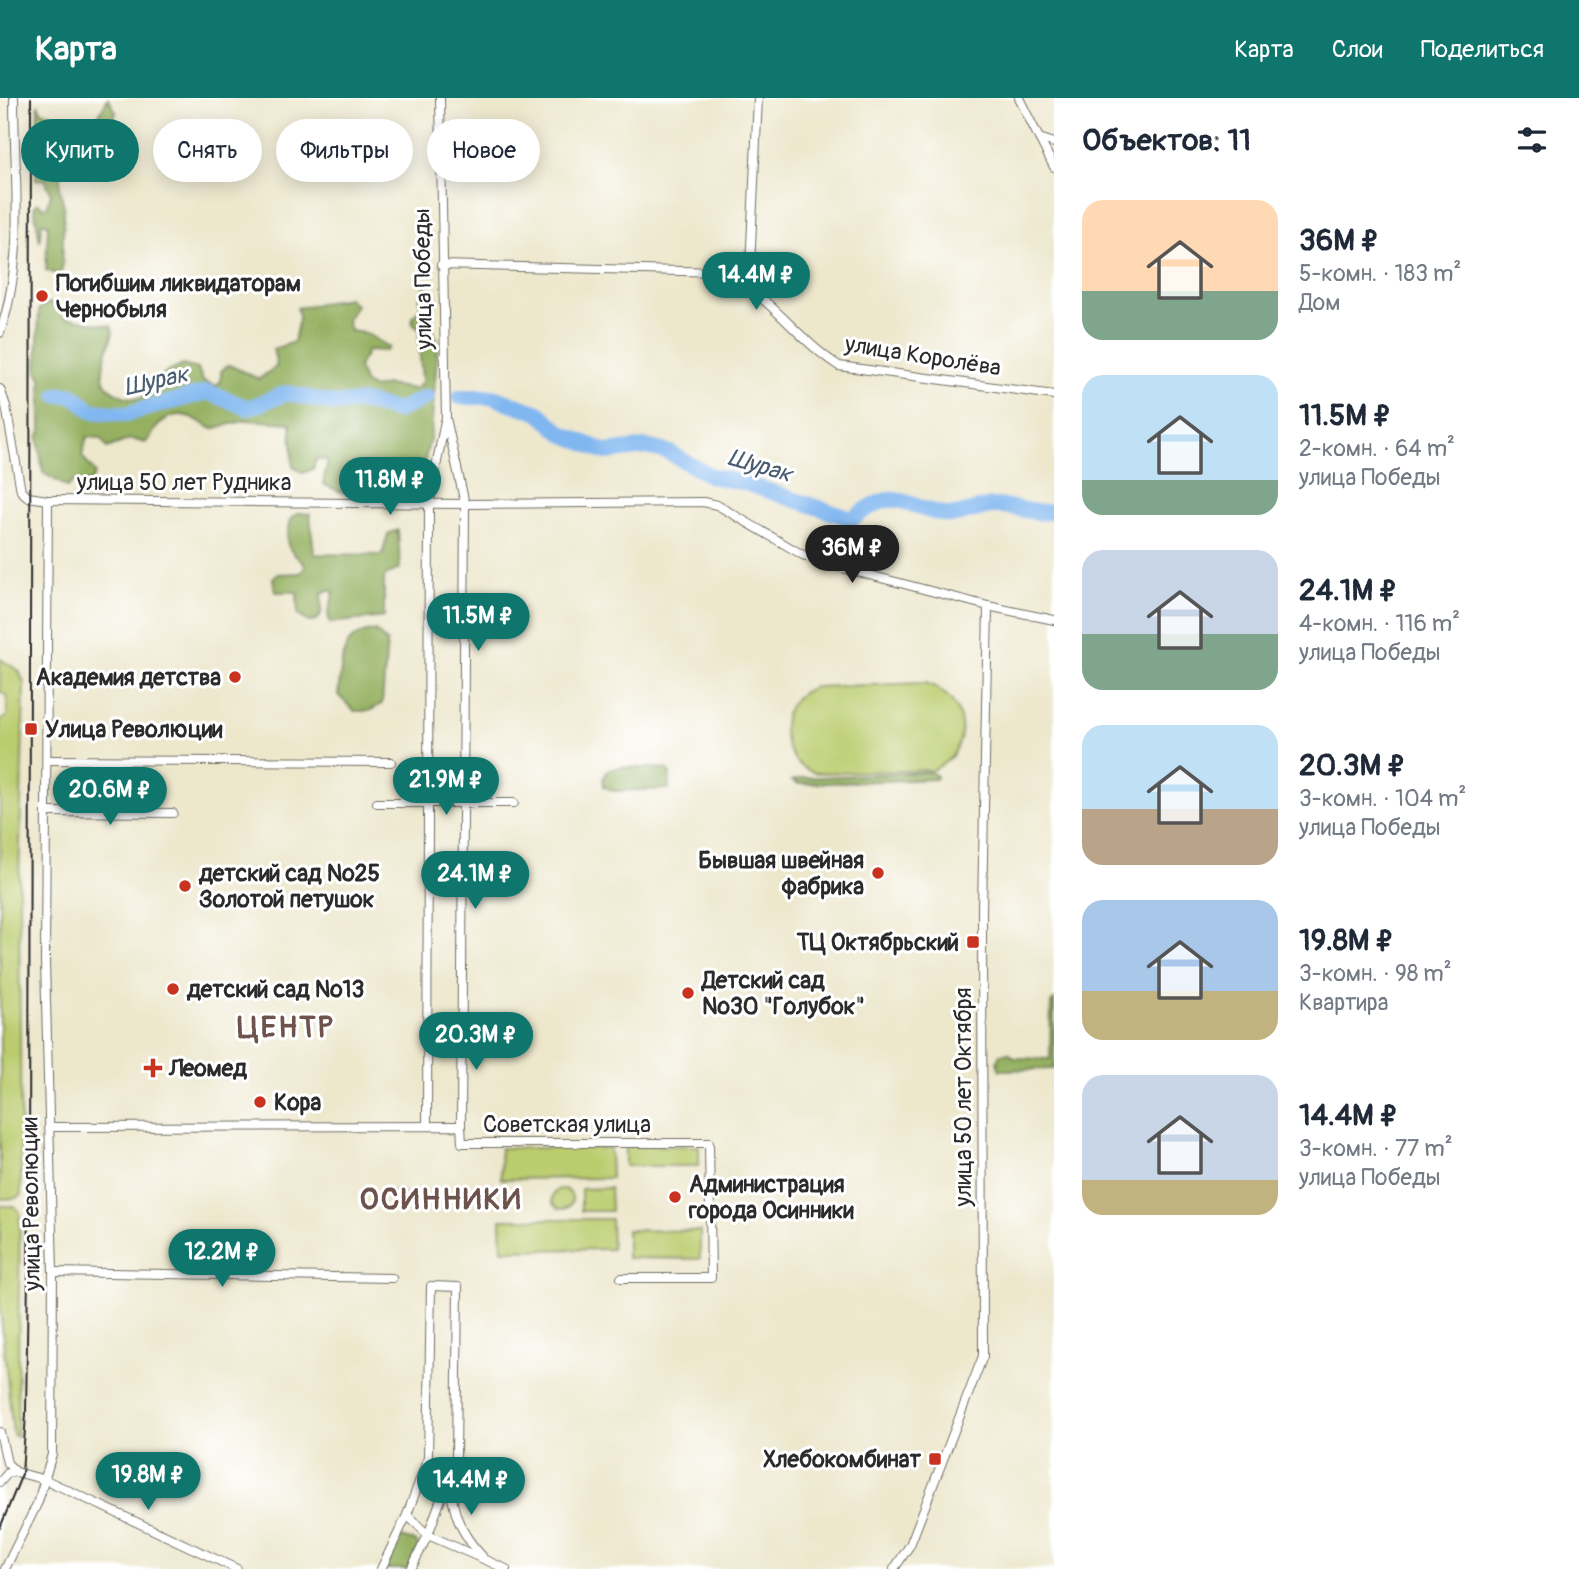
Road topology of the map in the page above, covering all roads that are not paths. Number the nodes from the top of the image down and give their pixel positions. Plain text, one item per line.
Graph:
1 (14, 98) edge
2 (440, 98) edge
3 (758, 98) edge
4 (1019, 98) edge
5 (1039, 138) junction
6 (1054, 143) edge
7 (1054, 167) edge
8 (441, 265) junction
9 (739, 280) junction
10 (0, 333) edge
11 (0, 389) edge
12 (1054, 395) edge
13 (446, 418) junction
14 (48, 500) junction
15 (429, 503) junction
16 (464, 504) junction
17 (988, 606) junction
18 (1054, 620) edge
19 (47, 760) junction
20 (391, 762) dead end
21 (377, 803) dead end
22 (428, 803) junction
23 (463, 803) junction
24 (514, 803) dead end
25 (47, 812) junction
26 (173, 813) dead end
27 (428, 1126) junction
28 (461, 1126) junction
29 (49, 1127) junction
30 (53, 1272) junction
31 (392, 1278) dead end
32 (621, 1278) dead end
33 (0, 1432) edge
34 (16, 1472) junction
35 (450, 1475) junction
36 (46, 1480) junction
37 (0, 1482) edge
38 (407, 1516) junction
39 (428, 1535) junction
40 (486, 1560) junction
41 (5, 1569) edge
42 (237, 1569) edge
43 (381, 1569) edge
44 (411, 1569) edge
45 (506, 1569) edge
46 (894, 1569) edge

1 - 10 street
2 - 8 street, улица Победы
3 - 9 street
4 - 5 street
5 - 6 street
5 - 7 street
8 - 9 street, улица Королёва
8 - 13 street, улица Победы
9 - 12 street, улица Королёва
11 - 14 street
13 - 15 street, улица Победы
13 - 16 street, улица Победы
14 - 15 street, улица 50 лет Рудника
14 - 19 street, улица Революции
15 - 16 street, улица 50 лет Рудника
15 - 22 street, улица Победы
16 - 17 street, улица 50 лет Рудника
16 - 23 street, улица Победы
17 - 18 street, улица 50 лет Рудника
17 - 46 street, улица 50 лет Октября
19 - 20 street
19 - 25 street, улица Революции
21 - 22 street
22 - 23 street
22 - 27 street, улица Победы
23 - 24 street
23 - 28 street, улица Победы
25 - 26 street
25 - 29 street, улица Революции
27 - 28 street, Советская улица
27 - 29 street, Советская улица
28 - 32 street, Советская улица
29 - 30 street, улица Революции
30 - 31 street
30 - 36 street, улица Революции
33 - 34 street
34 - 36 street
34 - 37 street
35 - 38 street
35 - 39 street
35 - 40 street
36 - 41 street, улица Революции
36 - 42 street
38 - 39 street
38 - 43 street
39 - 40 street
39 - 44 street
40 - 45 street

